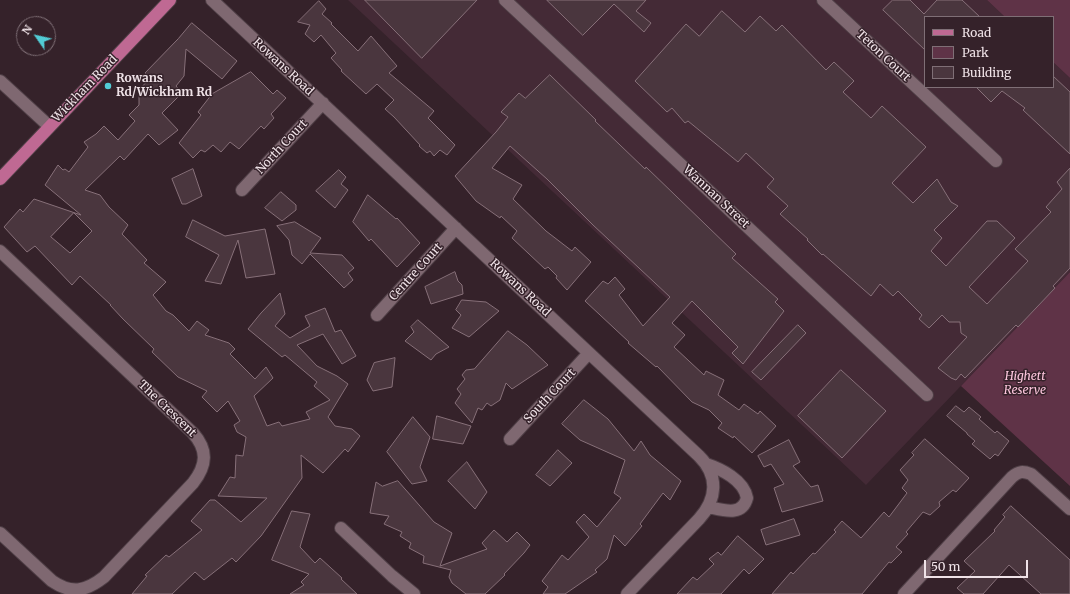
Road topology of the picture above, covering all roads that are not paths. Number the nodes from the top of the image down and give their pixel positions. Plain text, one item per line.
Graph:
1 (170, 0) edge
2 (212, 0) edge
3 (506, 0) edge
4 (823, 0) edge
5 (0, 81) edge
6 (323, 103) junction
7 (49, 126) junction
8 (996, 161) dead end
9 (0, 179) edge
10 (242, 190) dead end
11 (456, 228) junction
12 (0, 251) edge
13 (377, 315) dead end
14 (589, 353) junction
15 (927, 395) dead end
16 (510, 439) dead end
17 (706, 464) junction
18 (708, 507) junction
19 (1070, 509) edge
20 (341, 528) dead end
21 (0, 533) edge
22 (414, 594) edge
23 (627, 594) edge
24 (904, 594) edge

1 - 7 main road, Wickham Road
2 - 6 street, Rowans Road
3 - 15 street, Wannan Street
4 - 8 street, Teton Court
5 - 7 street
6 - 10 street, North Court
6 - 11 street, Rowans Road
7 - 9 main road, Wickham Road
11 - 13 street, Centre Court
11 - 14 street, Rowans Road
12 - 21 street, The Crescent
14 - 16 street, South Court
14 - 17 street, Rowans Road
17 - 18 street, Rowans Road
17 - 18 street
18 - 23 street, Rowans Road
19 - 24 street
20 - 22 street

